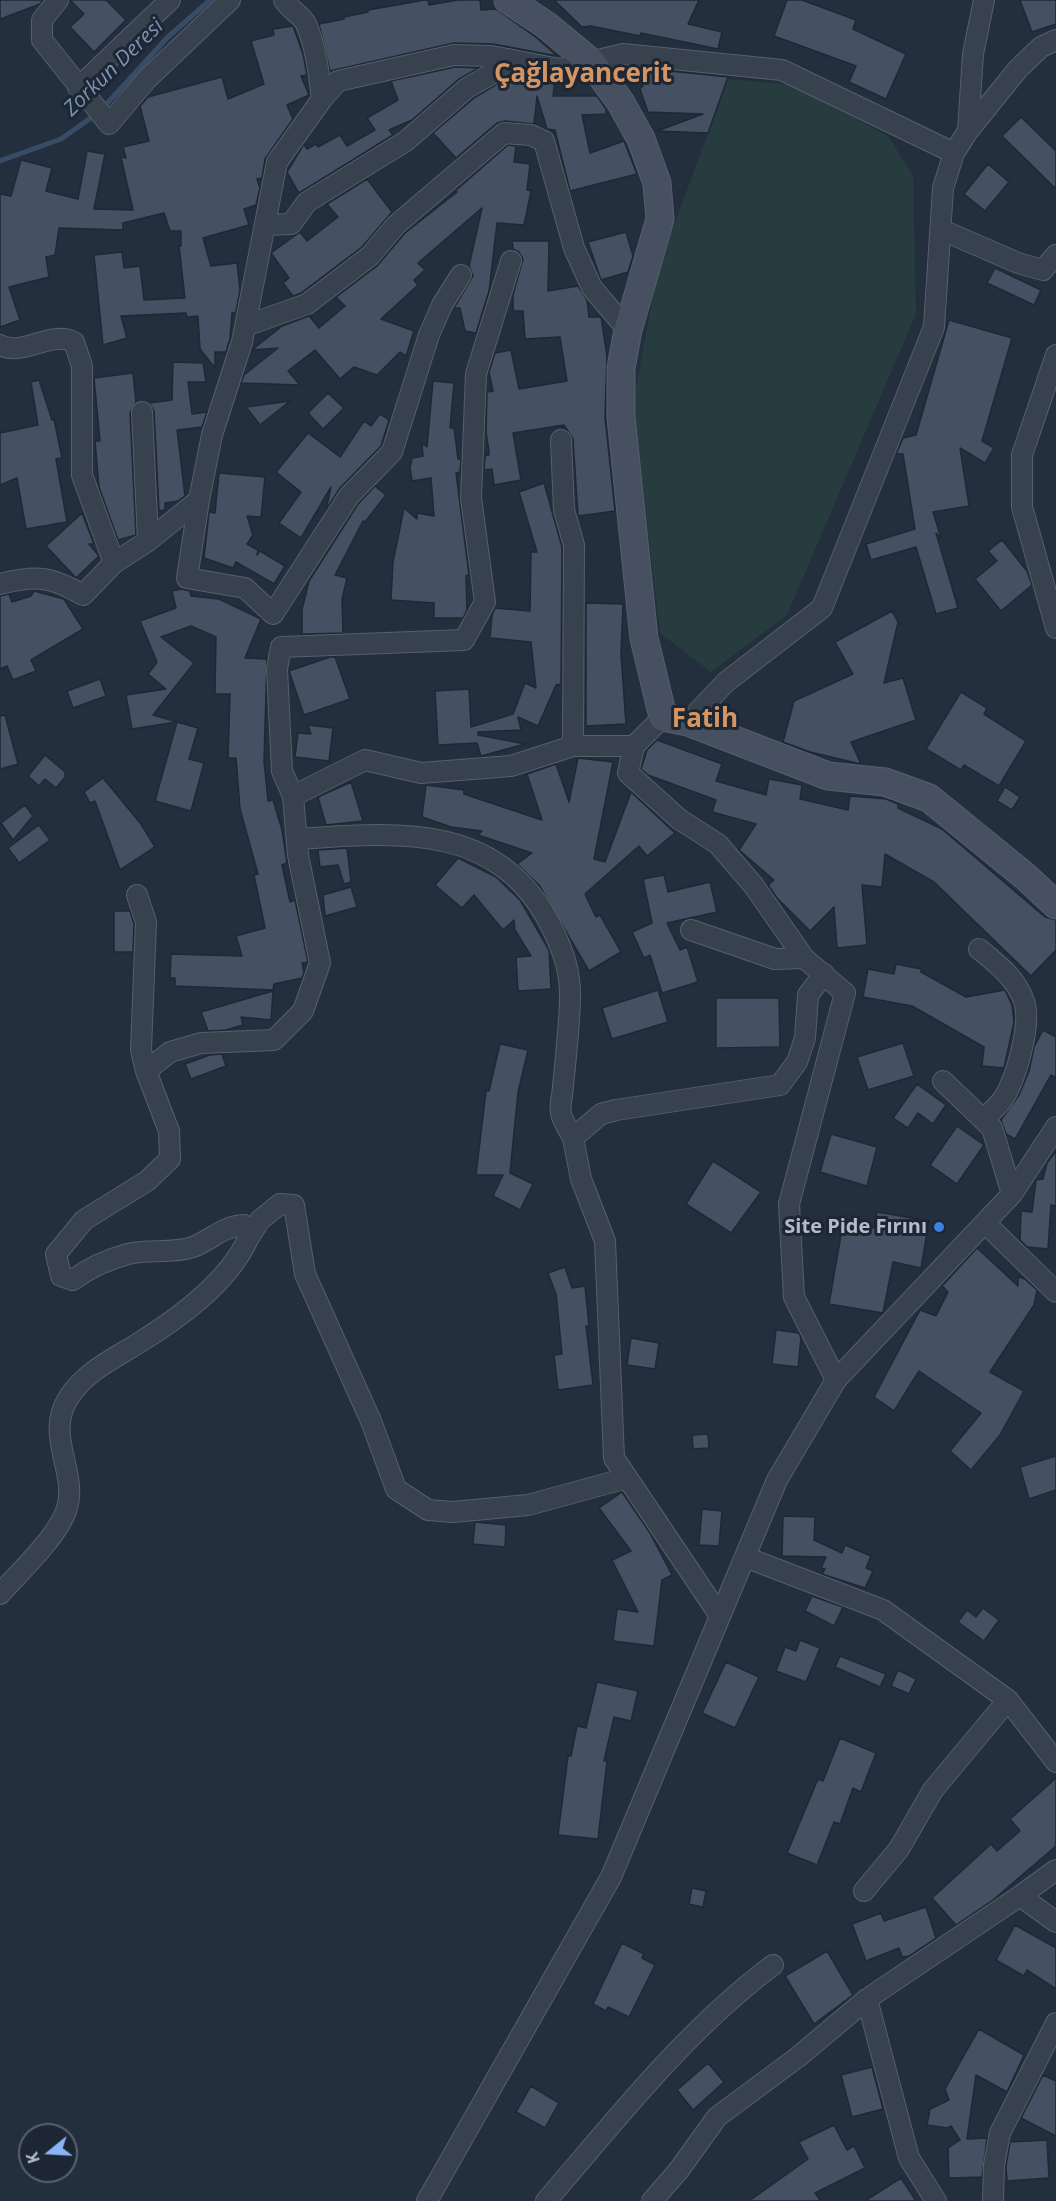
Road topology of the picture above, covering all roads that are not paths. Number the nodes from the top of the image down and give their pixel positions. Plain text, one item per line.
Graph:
1 (58, 0) edge
2 (170, 0) edge
3 (230, 0) edge
4 (284, 0) edge
5 (508, 0) edge
6 (984, 0) edge
7 (1056, 40) edge
8 (508, 59) junction
9 (592, 63) junction
10 (78, 88) junction
11 (322, 99) junction
12 (968, 131) junction
13 (954, 153) junction
14 (267, 225) junction
15 (942, 230) junction
16 (1056, 255) edge
17 (511, 261) dead end
18 (461, 275) dead end
19 (245, 326) junction
20 (628, 330) junction
21 (0, 345) edge
22 (1056, 355) edge
23 (142, 411) dead end
24 (561, 440) dead end
25 (198, 500) junction
26 (148, 541) junction
27 (114, 563) junction
28 (0, 584) edge
29 (273, 614) junction
30 (1056, 628) edge
31 (281, 647) junction
32 (675, 719) junction
33 (573, 746) junction
34 (634, 746) junction
35 (293, 796) junction
36 (297, 839) junction
37 (137, 895) dead end
38 (1056, 904) edge
39 (691, 930) dead end
40 (979, 949) dead end
41 (804, 958) junction
42 (824, 974) junction
43 (146, 1071) junction
44 (943, 1081) dead end
45 (984, 1119) junction
46 (1056, 1127) edge
47 (573, 1138) junction
48 (1012, 1194) junction
49 (985, 1223) junction
50 (248, 1239) junction
51 (1056, 1292) edge
52 (836, 1380) junction
53 (627, 1478) junction
54 (745, 1557) junction
55 (0, 1594) edge
56 (720, 1616) junction
57 (1008, 1700) junction
58 (1056, 1762) edge
59 (1056, 1870) edge
60 (864, 1891) dead end
61 (1020, 1896) junction
62 (1056, 1922) edge
63 (773, 1965) dead end
64 (867, 1999) junction
65 (1056, 2023) edge
66 (427, 2201) edge
67 (546, 2201) edge
68 (652, 2201) edge
69 (936, 2201) edge
70 (993, 2201) edge

1 - 10 street
2 - 10 street
3 - 10 street
4 - 11 street
5 - 9 main road
6 - 12 street
7 - 12 street
8 - 9 street
8 - 11 street
8 - 14 street
9 - 13 street
9 - 20 main road
11 - 14 street
12 - 13 street
13 - 15 street
14 - 19 street
15 - 16 street
15 - 32 street
17 - 31 street
18 - 29 street
19 - 20 street
19 - 25 street
20 - 32 main road
21 - 27 street
22 - 30 street
23 - 26 street
24 - 33 street
25 - 26 street
25 - 29 street
26 - 27 street
27 - 28 street
29 - 31 street
31 - 35 street
32 - 34 street
32 - 38 main road
33 - 34 street
33 - 35 street
34 - 41 street
35 - 36 street
36 - 43 street
36 - 47 street
37 - 43 street
39 - 41 street
40 - 45 street
41 - 42 street
42 - 47 street
42 - 52 street
43 - 50 street
44 - 45 street
45 - 48 street
46 - 48 street
47 - 53 street
48 - 49 street
49 - 51 street
49 - 52 street
50 - 53 street
50 - 55 street
52 - 54 street
53 - 56 street
54 - 56 street
54 - 57 street
56 - 66 street
57 - 58 street
57 - 60 street
59 - 61 street
61 - 62 street
61 - 64 street
63 - 67 street
64 - 68 street
64 - 69 street
65 - 70 street

